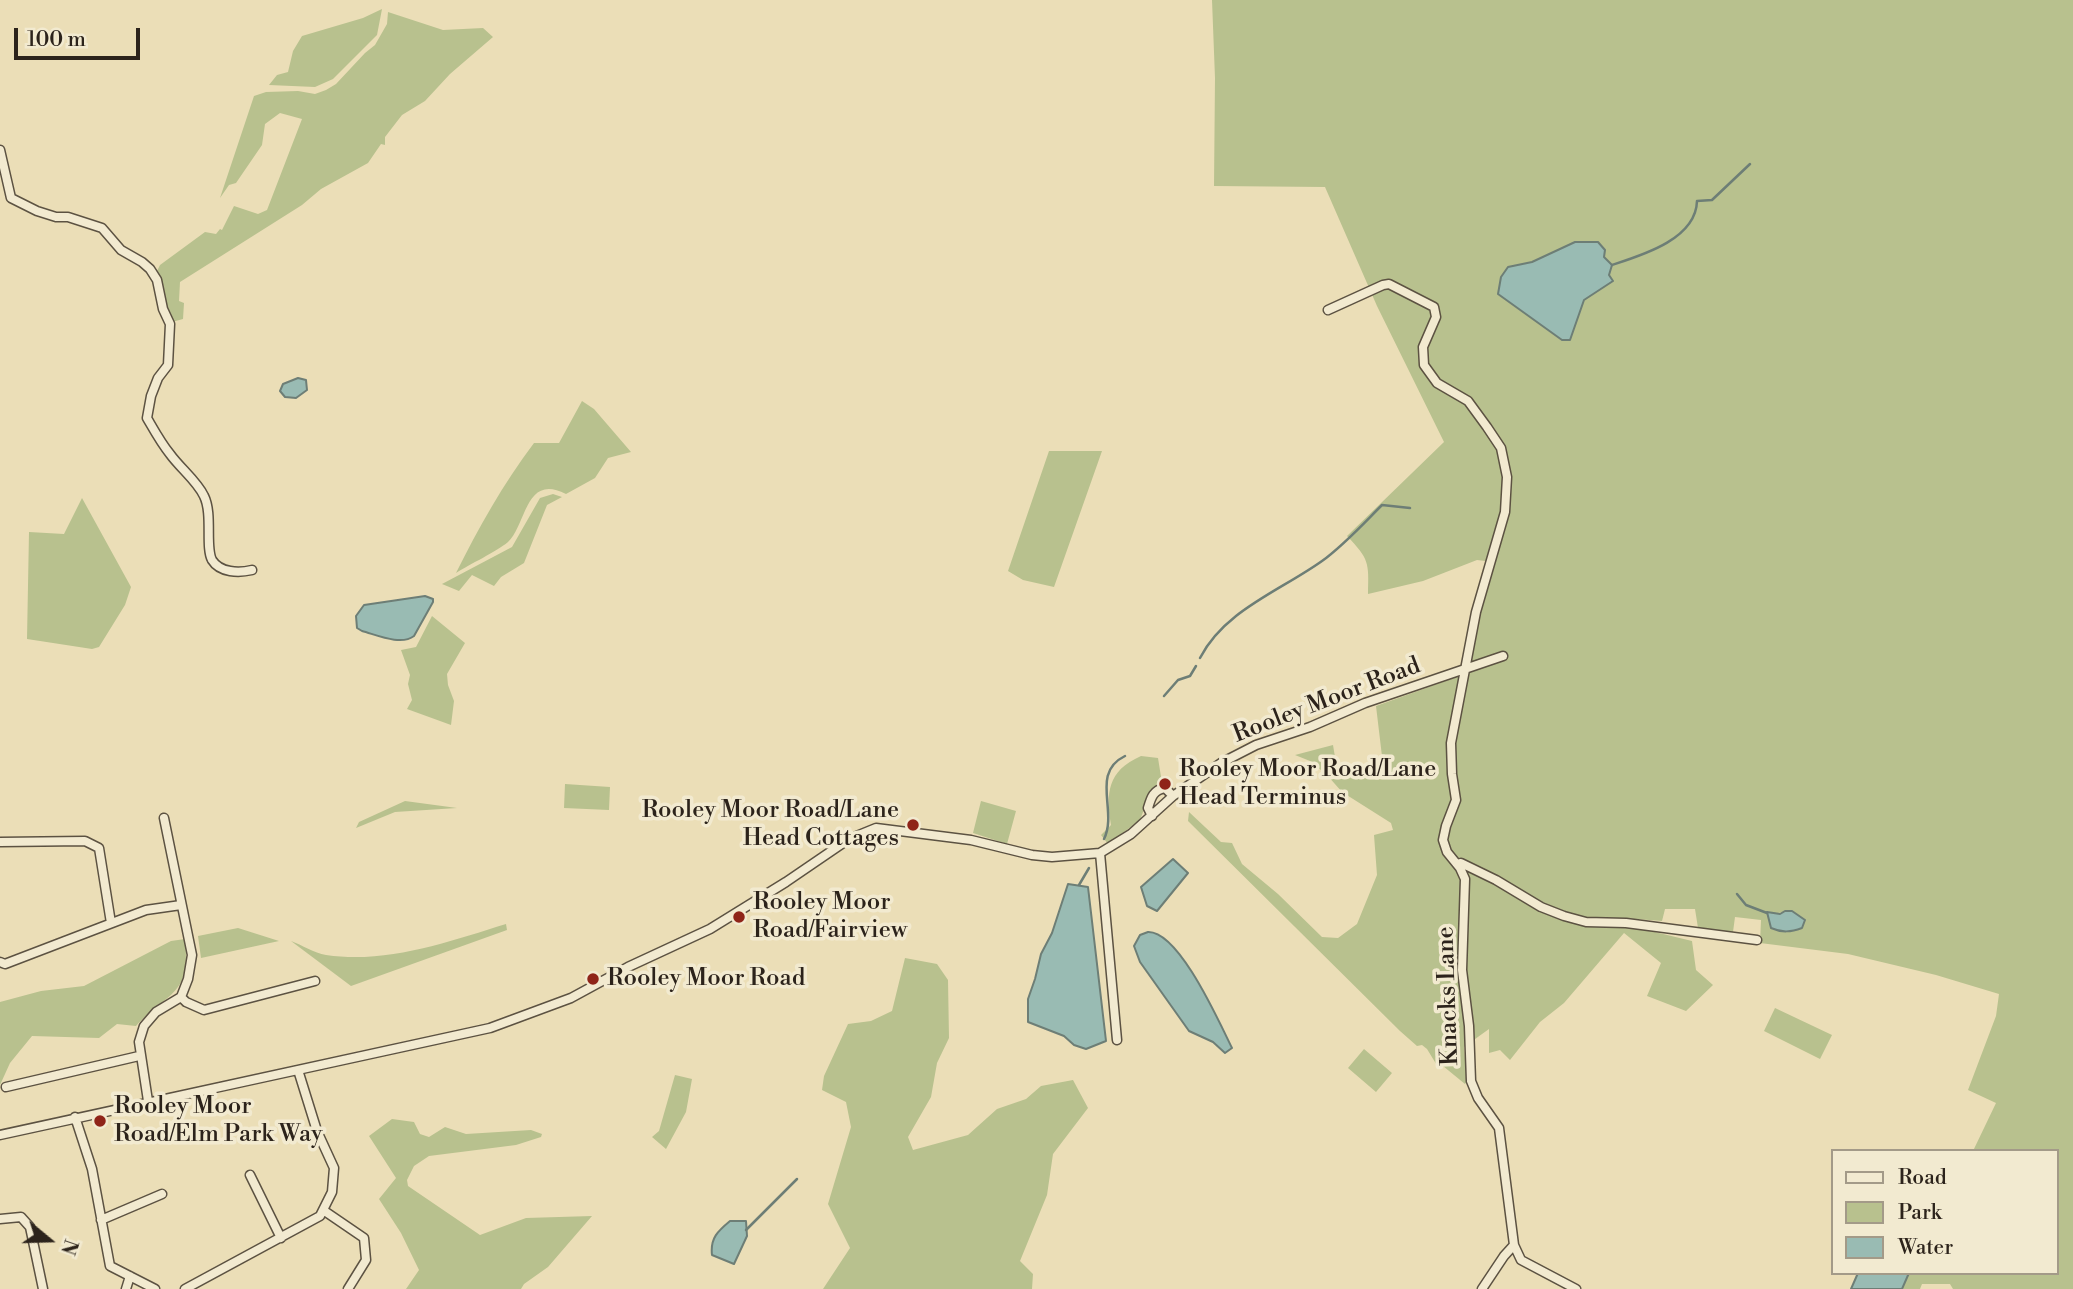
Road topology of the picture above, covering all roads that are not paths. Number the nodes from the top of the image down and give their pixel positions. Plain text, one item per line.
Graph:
1 (0, 150) edge
2 (1328, 310) dead end
3 (252, 570) dead end
4 (1503, 656) dead end
5 (1467, 669) junction
6 (1173, 796) junction
7 (1152, 816) junction
8 (164, 818) dead end
9 (0, 842) edge
10 (1100, 853) junction
11 (1457, 864) junction
12 (181, 905) junction
13 (111, 923) junction
14 (1757, 940) dead end
15 (0, 962) edge
16 (316, 981) dead end
17 (181, 997) junction
18 (1117, 1040) dead end
19 (139, 1056) junction
20 (298, 1070) junction
21 (6, 1087) dead end
22 (148, 1101) junction
23 (75, 1117) junction
24 (0, 1135) edge
25 (250, 1175) dead end
26 (162, 1194) dead end
27 (323, 1210) junction
28 (0, 1219) edge
29 (102, 1220) junction
30 (282, 1238) junction
31 (1514, 1245) junction
32 (130, 1276) junction
33 (43, 1289) edge
34 (125, 1289) edge
35 (155, 1289) edge
36 (184, 1289) edge
37 (348, 1289) edge
38 (1482, 1289) edge
39 (1576, 1289) edge

1 - 3 street
2 - 5 street, Knacks Lane
4 - 5 street, Rooley Moor Road
5 - 6 street, Rooley Moor Road
5 - 11 street, Knacks Lane
6 - 7 street, Rooley Moor Road
6 - 7 street, Rooley Moor Road
7 - 10 street, Rooley Moor Road
8 - 12 street
9 - 13 street
10 - 18 street
10 - 20 street, Rooley Moor Road
11 - 14 street
11 - 31 street, Knacks Lane
12 - 13 street
12 - 17 street
13 - 15 street
16 - 17 street
17 - 19 street
19 - 21 street
19 - 22 street
20 - 22 street, Rooley Moor Road
20 - 27 street
22 - 23 street, Rooley Moor Road
23 - 24 street, Rooley Moor Road
23 - 29 street
25 - 30 street
26 - 29 street
27 - 30 street
27 - 37 street
28 - 33 street
29 - 32 street
30 - 36 street
31 - 38 street
31 - 39 street
32 - 34 street
32 - 35 street

